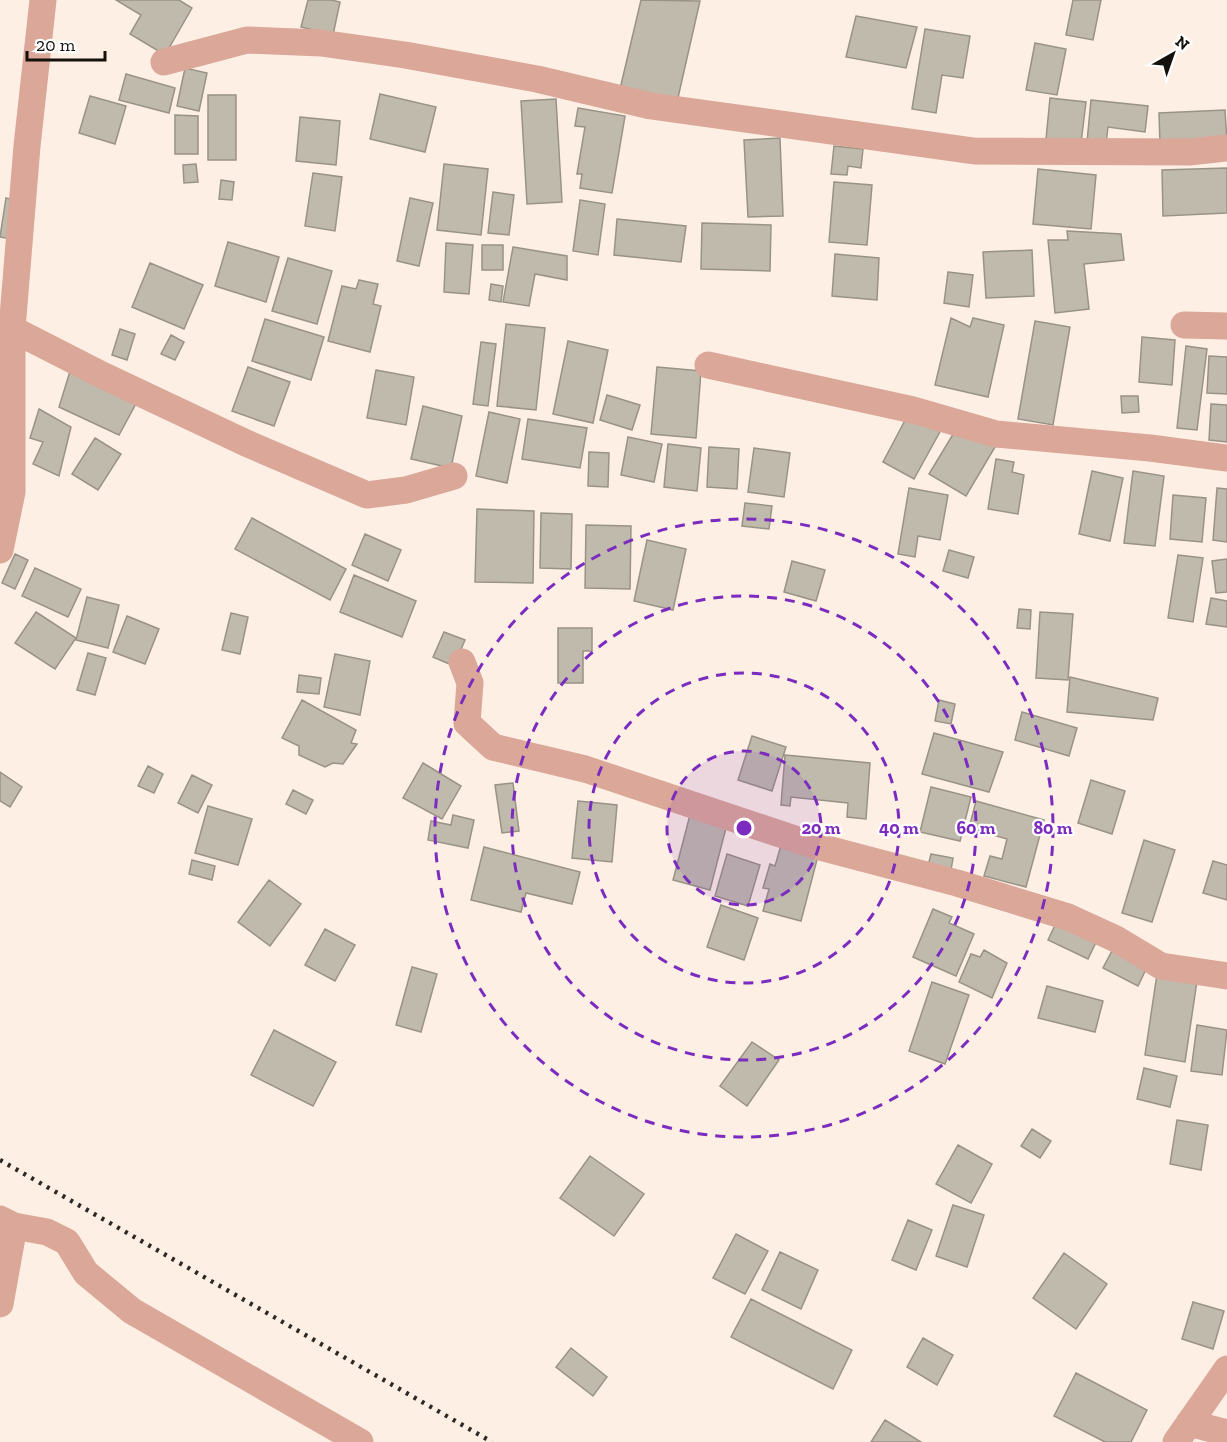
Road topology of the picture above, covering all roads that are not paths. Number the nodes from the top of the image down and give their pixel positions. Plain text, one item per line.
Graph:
1 (43, 0) edge
2 (164, 62) dead end
3 (1227, 148) edge
4 (1184, 325) dead end
5 (1227, 326) edge
6 (12, 329) junction
7 (708, 365) dead end
8 (1227, 458) edge
9 (454, 476) dead end
10 (0, 550) edge
11 (462, 662) dead end
12 (1227, 976) edge
13 (7, 1222) edge
14 (0, 1304) edge
15 (1227, 1369) edge
16 (1182, 1433) edge
17 (1227, 1433) edge
18 (360, 1442) edge

1 - 6 street
2 - 3 street
4 - 5 street
6 - 9 street
6 - 10 street
7 - 8 street
11 - 12 street
13 - 14 street
13 - 18 street
15 - 16 street
16 - 17 street

